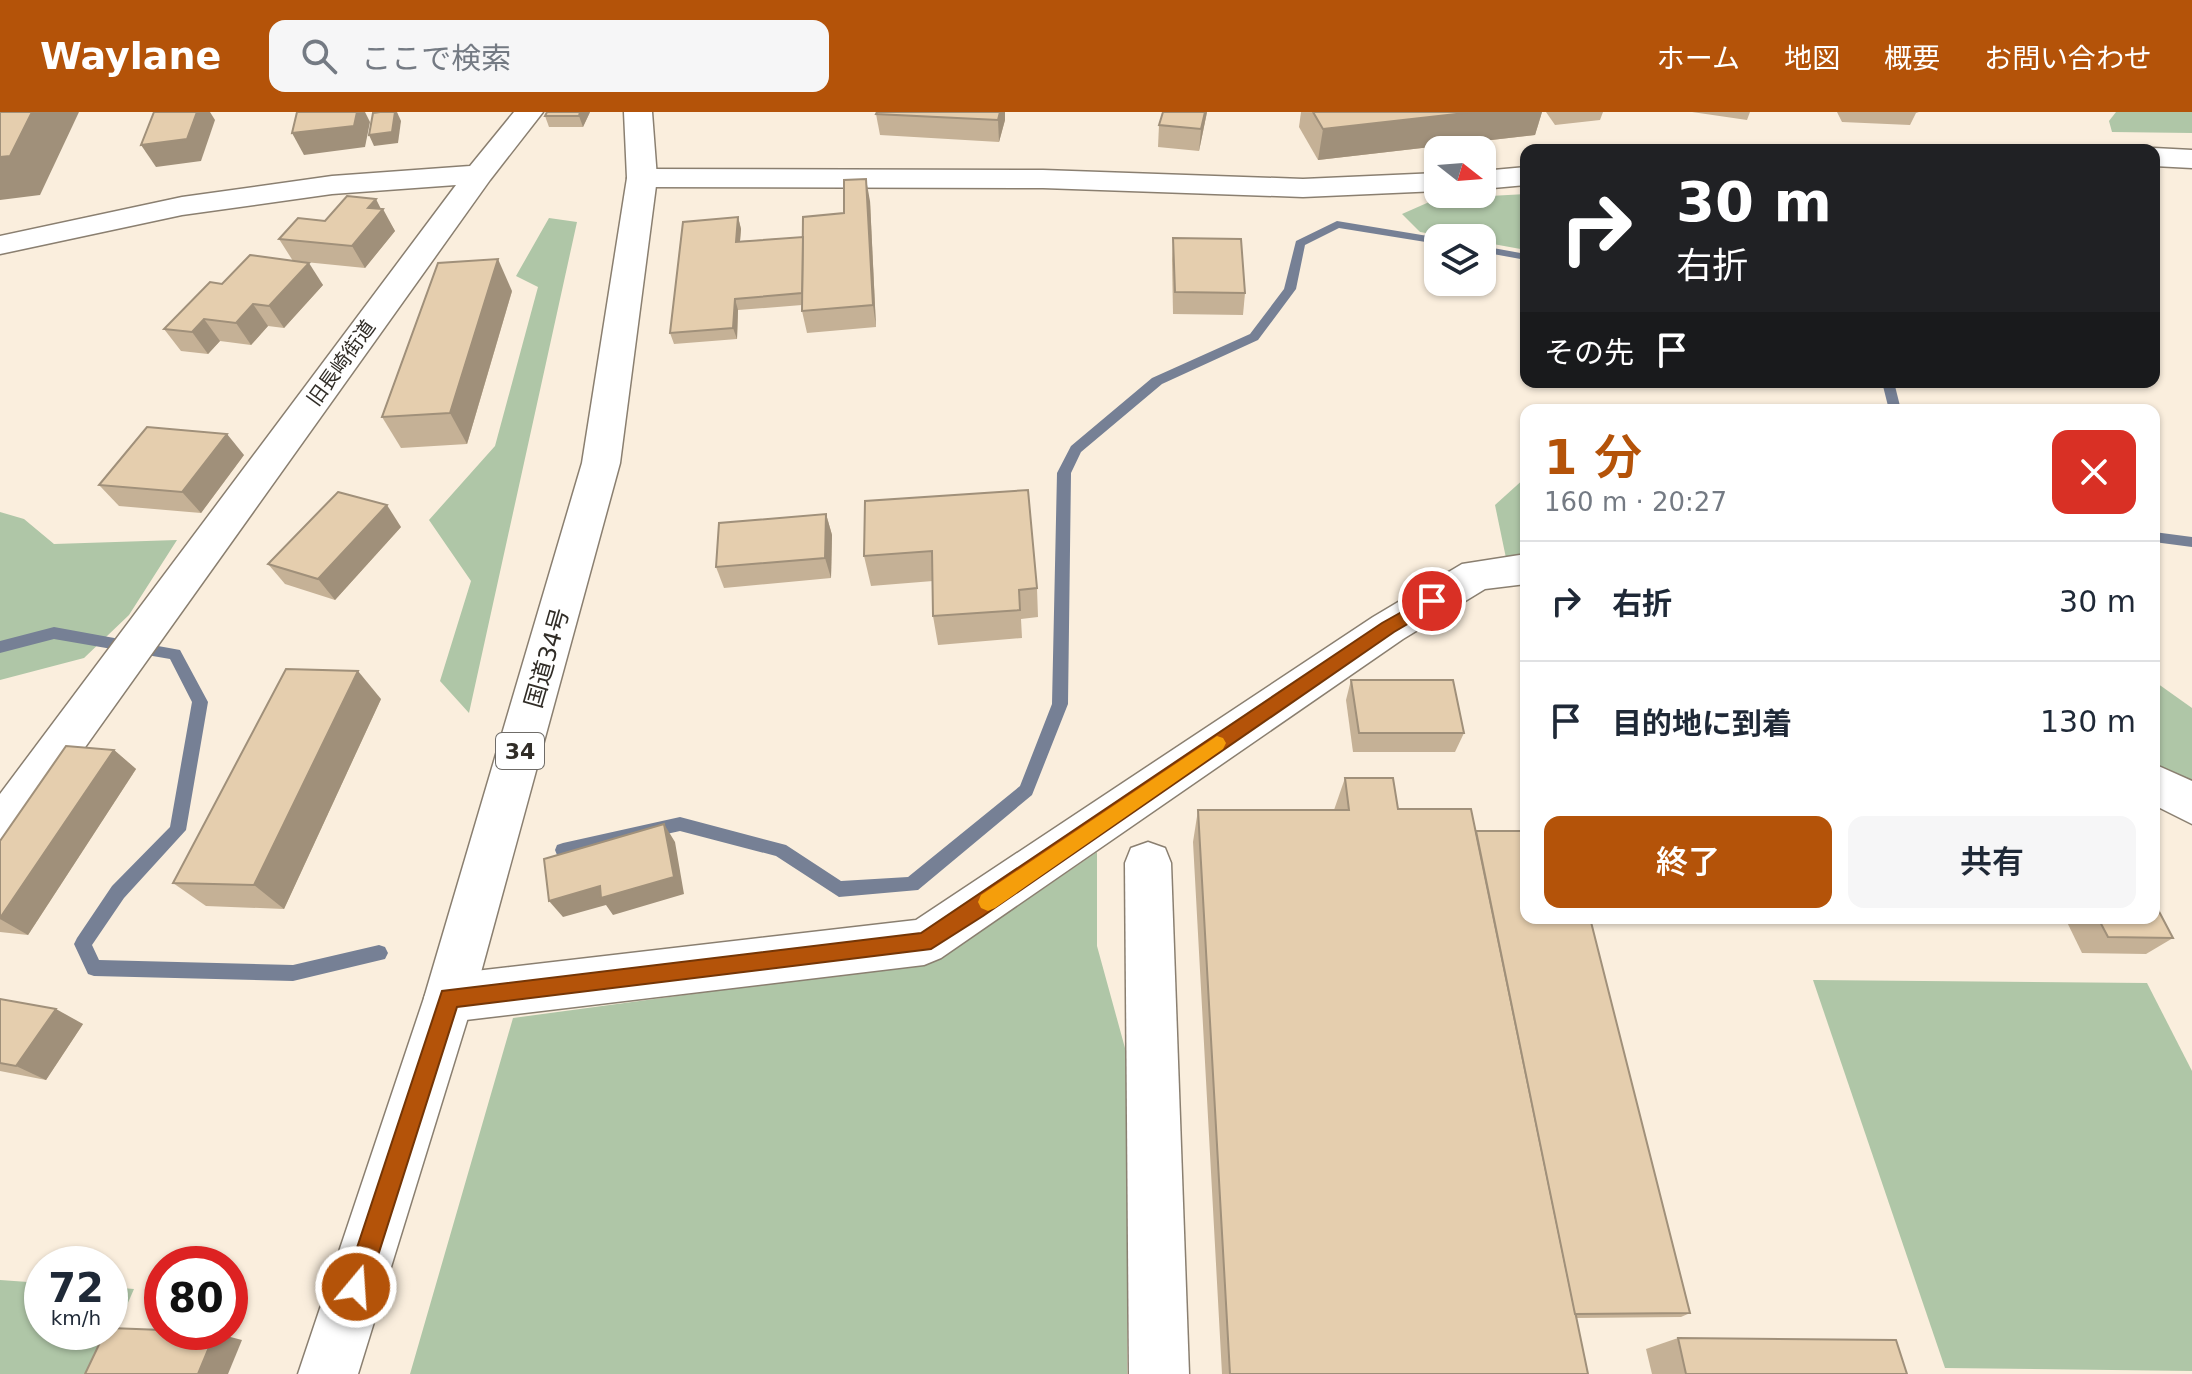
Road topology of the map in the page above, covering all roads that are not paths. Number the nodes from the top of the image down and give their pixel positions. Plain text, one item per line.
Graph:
1 (529, 112) edge
2 (638, 112) edge
3 (2160, 157) edge
4 (2192, 159) edge
5 (479, 174) junction
6 (1520, 177) edge
7 (642, 178) junction
8 (1496, 179) edge
9 (1424, 183) edge
10 (0, 245) edge
11 (1520, 570) edge
12 (2160, 786) edge
13 (2192, 804) edge
14 (0, 830) edge
15 (1148, 863) dead end
16 (449, 998) junction
17 (328, 1374) edge
18 (1159, 1374) edge

1 - 5 main road, 旧長崎街道
2 - 7 main road, 国道34号 / 34
3 - 4 main road
5 - 10 main road
5 - 14 main road, 旧長崎街道
6 - 8 main road
7 - 9 main road
7 - 16 main road, 国道34号 / 34
11 - 16 main road
12 - 13 main road
15 - 18 main road
16 - 17 main road, 国道34号 / 34

